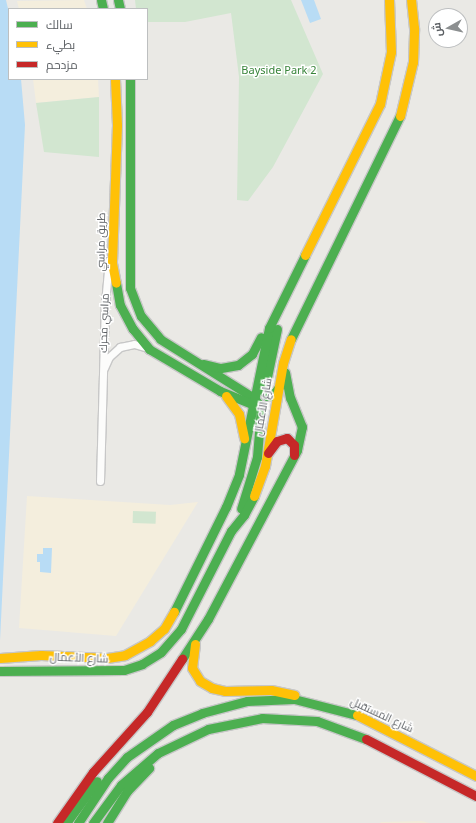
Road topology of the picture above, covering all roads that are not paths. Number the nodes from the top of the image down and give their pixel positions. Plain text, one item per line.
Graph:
1 (389, 0) edge
2 (411, 0) edge
3 (115, 80) edge
4 (130, 80) edge
5 (114, 191) junction
6 (105, 198) dead end
7 (313, 238) junction
8 (112, 250) junction
9 (295, 274) junction
10 (150, 349) junction
11 (286, 352) junction
12 (193, 361) junction
13 (102, 374) junction
14 (279, 385) junction
15 (220, 391) junction
16 (276, 403) junction
17 (256, 404) junction
18 (294, 455) junction
19 (267, 456) junction
20 (243, 461) junction
21 (100, 481) dead end
22 (231, 532) junction
23 (199, 632) junction
24 (0, 658) edge
25 (0, 672) edge
26 (311, 702) junction
27 (190, 735) junction
28 (118, 766) junction
29 (476, 776) edge
30 (476, 796) edge
31 (57, 823) edge
32 (66, 823) edge
33 (78, 823) edge
34 (93, 823) edge
35 (107, 823) edge

1 - 7 street, شارع الأعمال
2 - 11 street, شارع الأعمال
3 - 5 street, طريق مراسي
4 - 12 street
5 - 6 street
5 - 8 street, طريق مراسي
7 - 9 street, شارع الأعمال
7 - 14 street
8 - 10 street, طريق مراسي
8 - 13 street, مراسي محرك
9 - 12 street
9 - 17 street, شارع الأعمال
10 - 13 street, مراسي محرك
10 - 15 street, طريق مراسي
11 - 14 street, شارع الأعمال
11 - 18 street
12 - 17 street
13 - 21 street, مراسي محرك
14 - 16 street, شارع الأعمال
15 - 17 street, طريق مراسي
15 - 20 street
16 - 17 street
16 - 19 street, شارع الأعمال
17 - 20 street, شارع الأعمال
17 - 22 street
18 - 19 street
18 - 23 street
19 - 22 street, شارع الأعمال
20 - 24 street, شارع الأعمال
22 - 25 street, شارع الأعمال
23 - 26 street
23 - 31 street
26 - 28 street, شارع المستقبل
26 - 29 street, شارع المستقبل
27 - 30 street
27 - 34 street
27 - 35 street
28 - 32 street
28 - 33 street, شارع المستقبل

